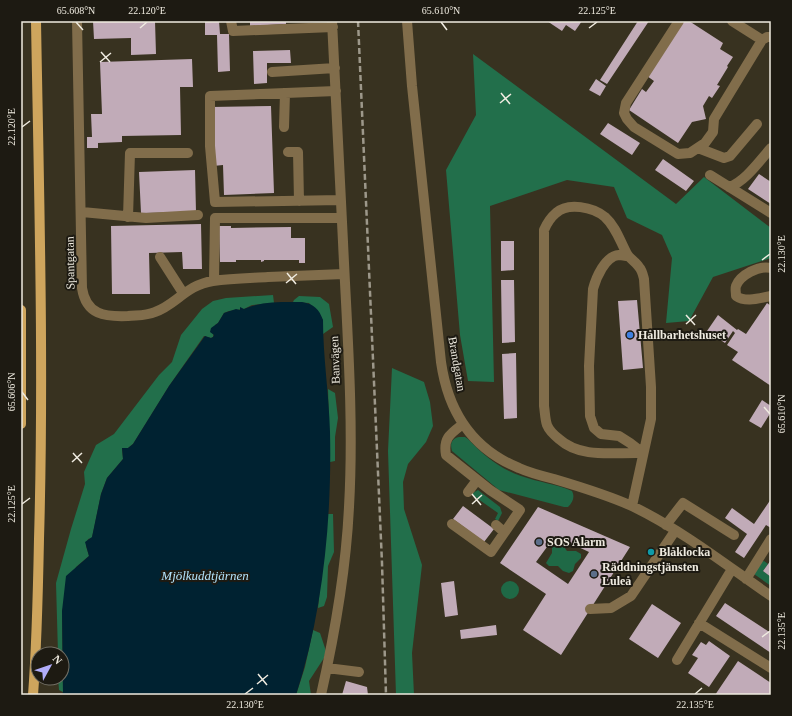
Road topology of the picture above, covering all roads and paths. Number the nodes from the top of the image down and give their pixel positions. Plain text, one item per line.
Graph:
1 (36, 21) edge
2 (77, 21) edge
3 (231, 21) edge
4 (407, 21) edge
5 (679, 21) edge
6 (732, 21) edge
7 (332, 24) edge
8 (766, 38) edge
9 (335, 68) junction
10 (272, 72) dead end
11 (336, 91) junction
12 (285, 93) junction
13 (757, 124) dead end
14 (284, 127) dead end
15 (698, 148) junction
16 (771, 148) edge
17 (288, 152) dead end
18 (188, 153) dead end
19 (710, 175) dead end
20 (730, 187) junction
21 (340, 200) junction
22 (299, 201) junction
23 (82, 212) junction
24 (771, 212) edge
25 (198, 215) dead end
26 (128, 217) junction
27 (342, 218) junction
28 (628, 256) junction
29 (160, 257) dead end
30 (771, 268) edge
31 (344, 274) junction
32 (214, 280) junction
33 (183, 293) junction
34 (771, 296) edge
35 (21, 310) edge
36 (21, 424) edge
37 (463, 424) junction
38 (643, 453) junction
39 (477, 480) junction
40 (468, 492) dead end
41 (632, 506) junction
42 (452, 524) dead end
43 (496, 525) dead end
44 (666, 525) junction
45 (675, 531) junction
46 (504, 532) junction
47 (734, 535) dead end
48 (771, 539) edge
49 (732, 570) junction
50 (746, 579) junction
51 (771, 596) edge
52 (590, 609) dead end
53 (700, 623) junction
54 (677, 660) dead end
55 (327, 668) junction
56 (771, 668) edge
57 (359, 672) dead end
58 (33, 695) edge
59 (321, 695) edge

1 - 58 main road
2 - 23 street, Spantgatan
3 - 7 street
4 - 37 street, Brandgatan
5 - 15 street
6 - 8 street
7 - 9 street, Banvägen
8 - 15 street
9 - 10 street
9 - 11 street, Banvägen
11 - 12 street
11 - 21 street, Banvägen
12 - 14 street
12 - 22 street
13 - 15 street
16 - 20 street
17 - 22 street
18 - 26 street
19 - 20 street
20 - 24 street
21 - 22 street
21 - 27 street, Banvägen
23 - 26 street
23 - 33 street, Spantgatan
25 - 26 street
27 - 31 street, Banvägen
27 - 32 street
28 - 38 street
28 - 38 street
28 - 38 street
29 - 33 street
30 - 34 street
31 - 32 street, Spantgatan
31 - 55 street, Banvägen
32 - 33 street, Spantgatan
35 - 36 main road
37 - 39 street
37 - 41 street, Brandgatan
38 - 41 street
39 - 40 street
39 - 46 street
41 - 44 street, Brandgatan
42 - 46 street
43 - 46 street
44 - 45 street, Brandgatan
44 - 47 street
45 - 49 street, Brandgatan
45 - 52 street
48 - 50 street
49 - 50 street, Brandgatan
49 - 53 street
50 - 51 street, Brandgatan
53 - 54 street
53 - 56 street
55 - 57 street
55 - 59 street, Banvägen

